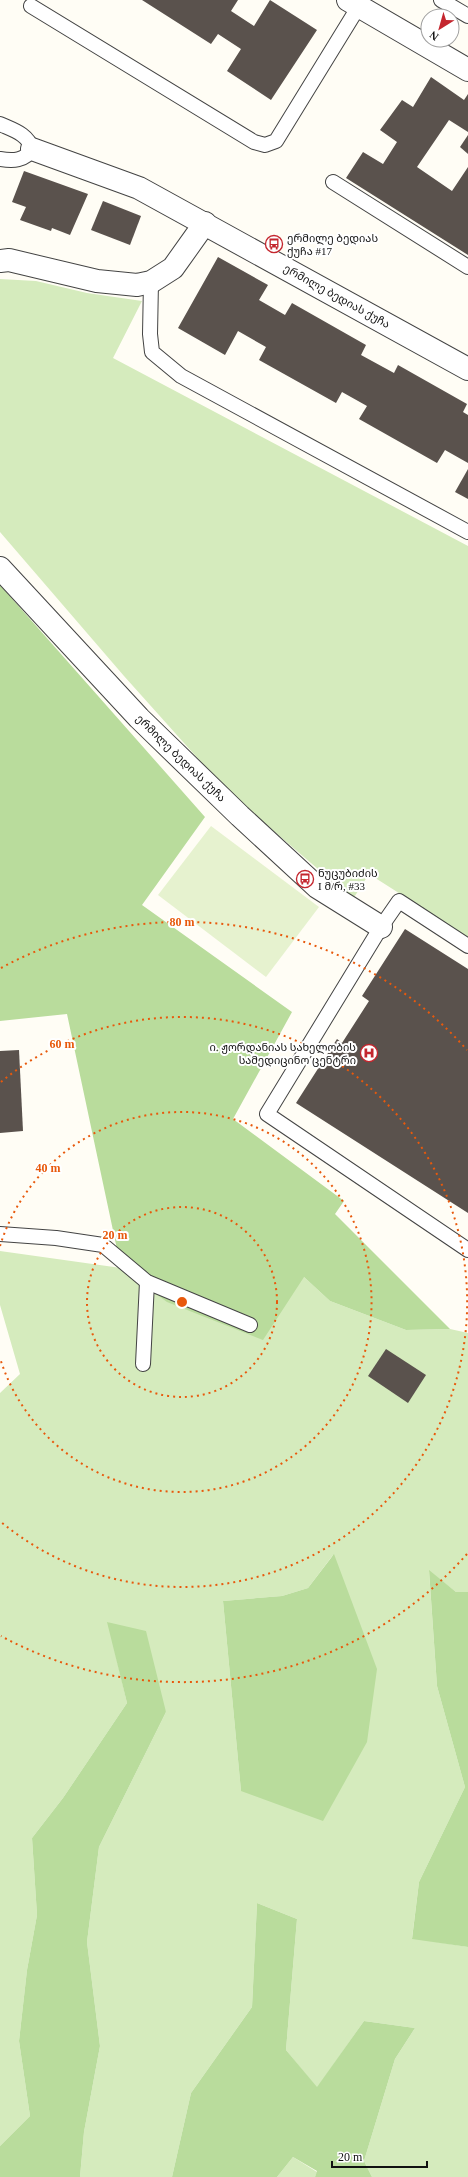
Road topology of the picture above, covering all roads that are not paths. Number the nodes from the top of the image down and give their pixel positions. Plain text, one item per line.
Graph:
1 (441, 0) edge
2 (353, 3) edge
3 (31, 6) dead end
4 (468, 16) edge
5 (468, 70) edge
6 (0, 124) edge
7 (32, 149) junction
8 (0, 159) edge
9 (333, 182) dead end
10 (205, 223) junction
11 (0, 261) edge
12 (468, 267) edge
13 (151, 282) junction
14 (468, 369) edge
15 (468, 532) edge
16 (0, 568) edge
17 (381, 927) junction
18 (468, 946) edge
19 (0, 1234) edge
20 (468, 1250) edge
21 (147, 1282) junction
22 (250, 1325) dead end
23 (143, 1364) dead end

1 - 4 lane
2 - 3 lane
2 - 5 street
6 - 7 lane
7 - 8 lane
7 - 10 street, ერმილე ბედიას ქუჩა
9 - 12 lane
10 - 13 street
10 - 14 street, ერმილე ბედიას ქუჩა
11 - 13 street
13 - 15 lane
16 - 17 street, ერმილე ბედიას ქუჩა
17 - 18 lane
17 - 20 lane
19 - 21 lane
21 - 22 lane
21 - 23 lane

